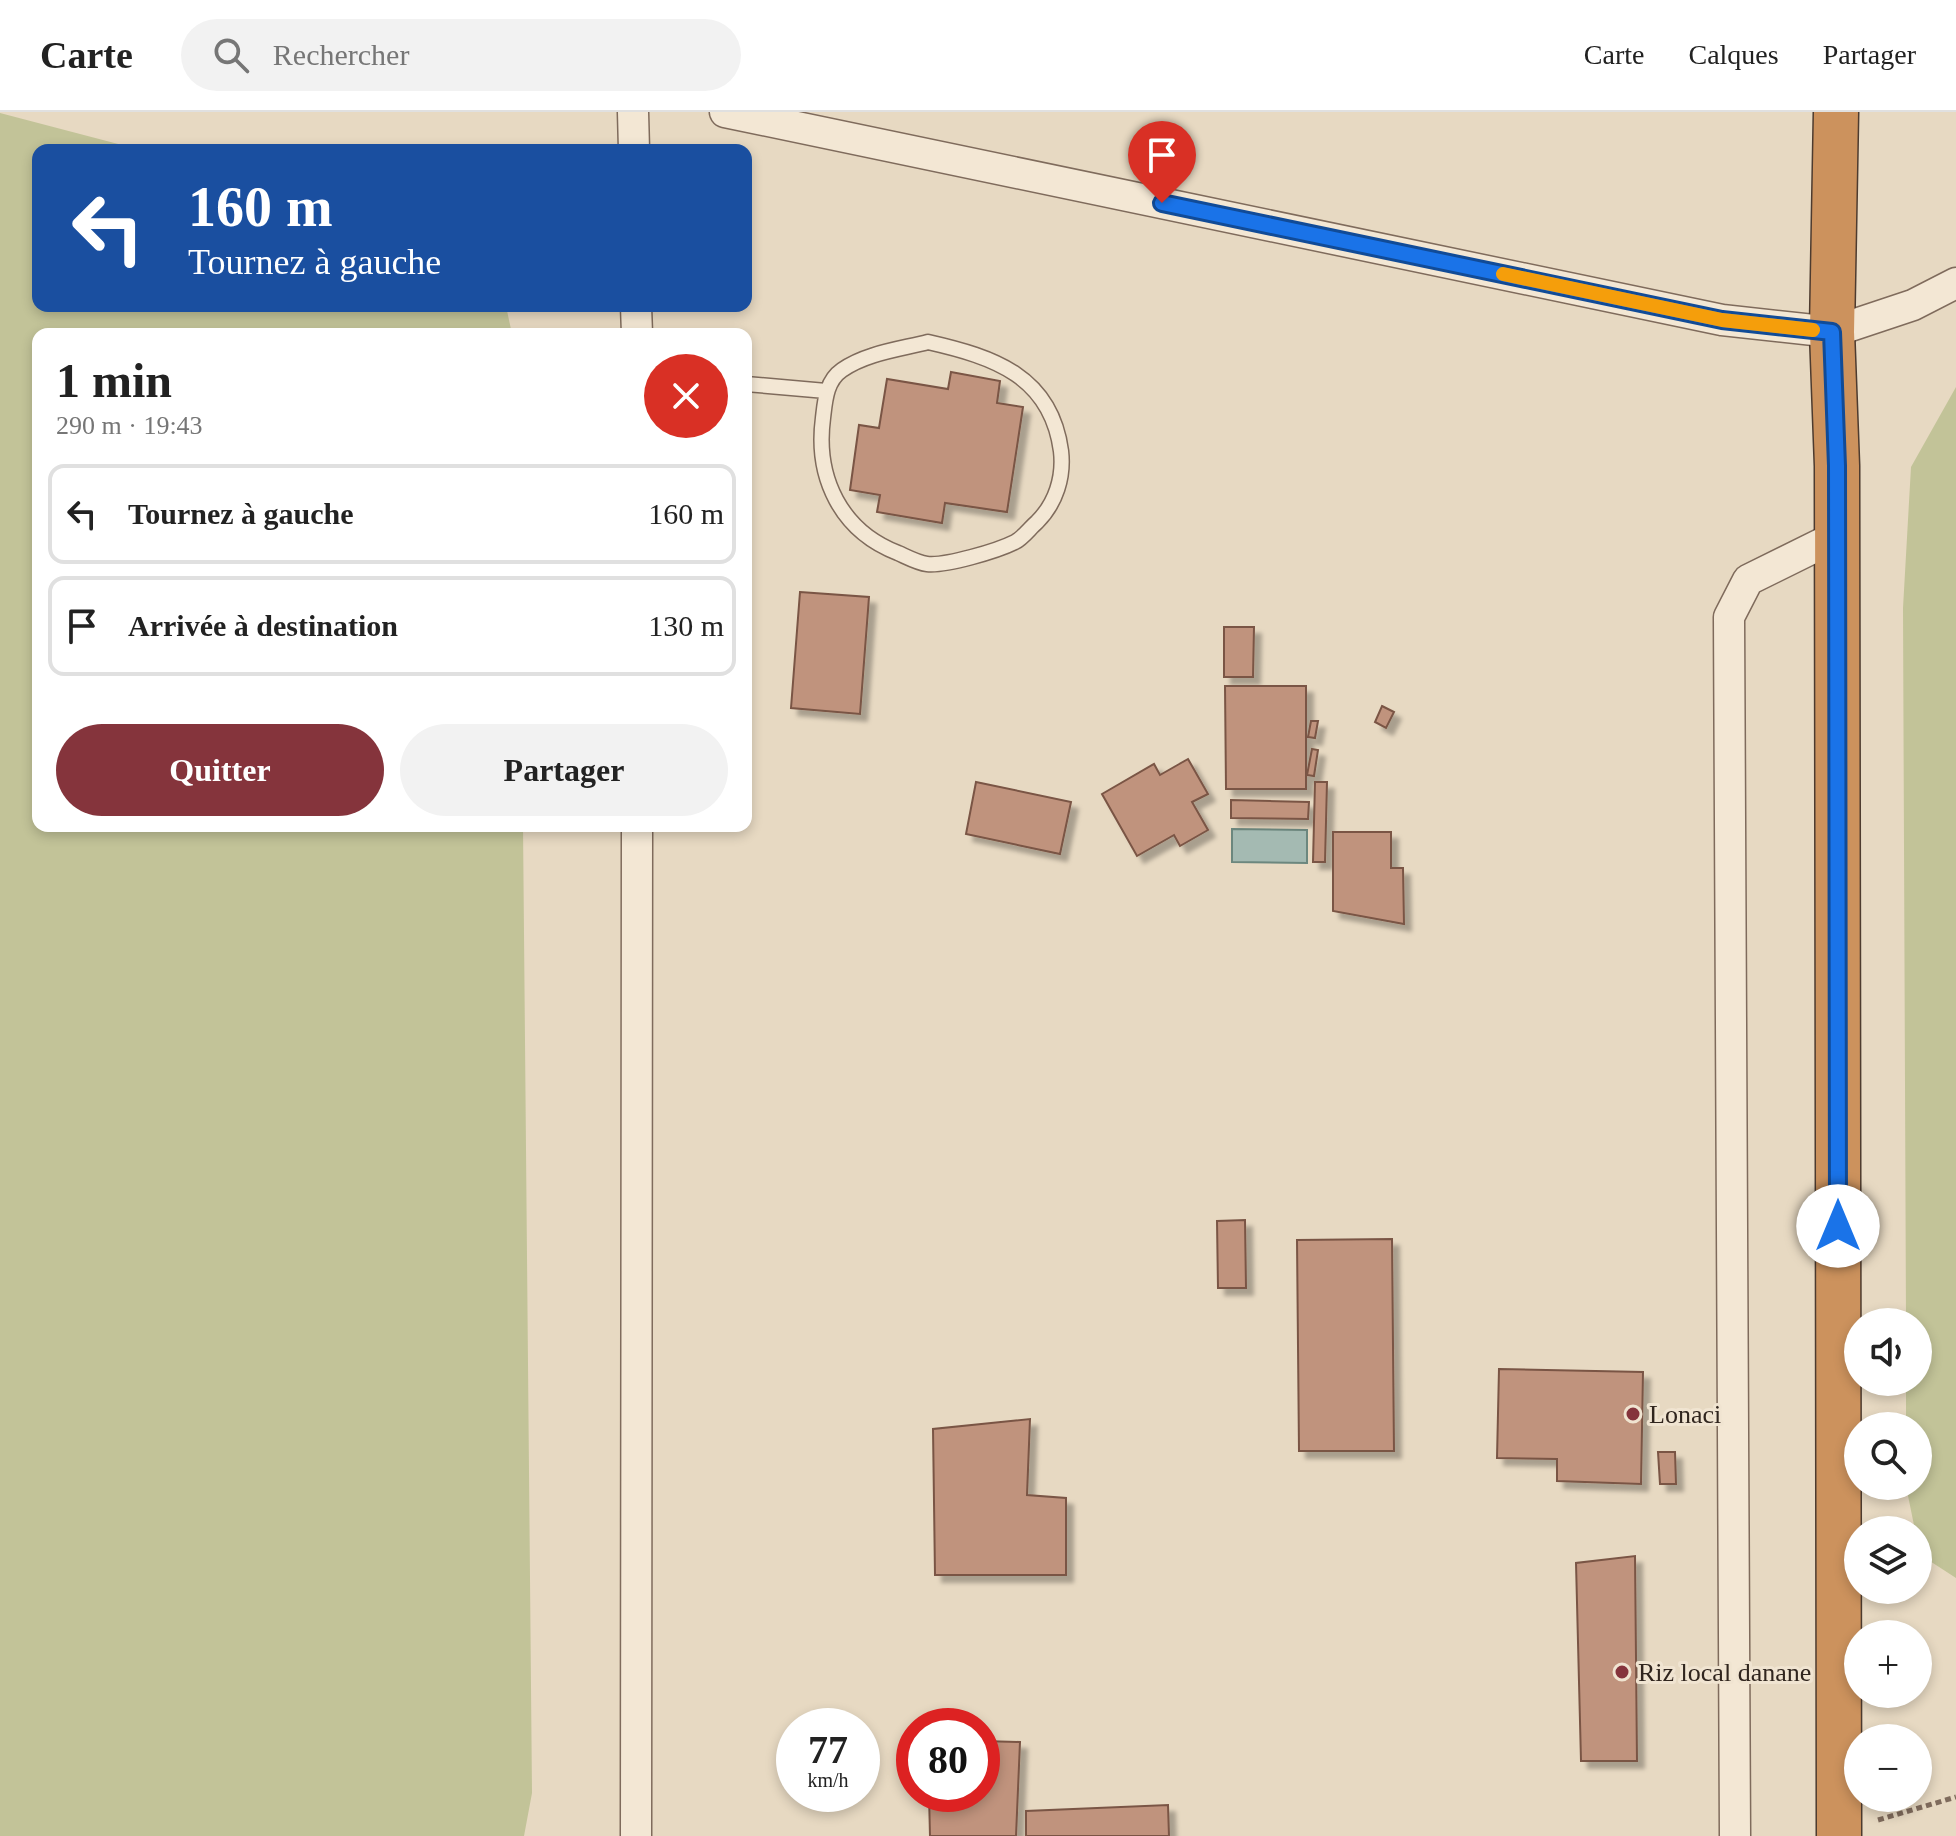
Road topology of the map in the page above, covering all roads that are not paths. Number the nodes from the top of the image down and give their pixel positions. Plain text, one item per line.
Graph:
1 (633, 112) edge
2 (725, 112) edge
3 (1836, 112) edge
4 (634, 144) edge
5 (1956, 283) edge
6 (1832, 332) junction
7 (752, 385) edge
8 (826, 391) junction
9 (1837, 536) junction
10 (637, 832) edge
11 (1839, 1834) edge
12 (636, 1836) edge
13 (1735, 1836) edge

1 - 4 street
2 - 6 street
3 - 6 highway
5 - 6 street
6 - 9 highway
7 - 8 lane
8 - 8 lane
9 - 11 highway
9 - 13 street
10 - 12 street

